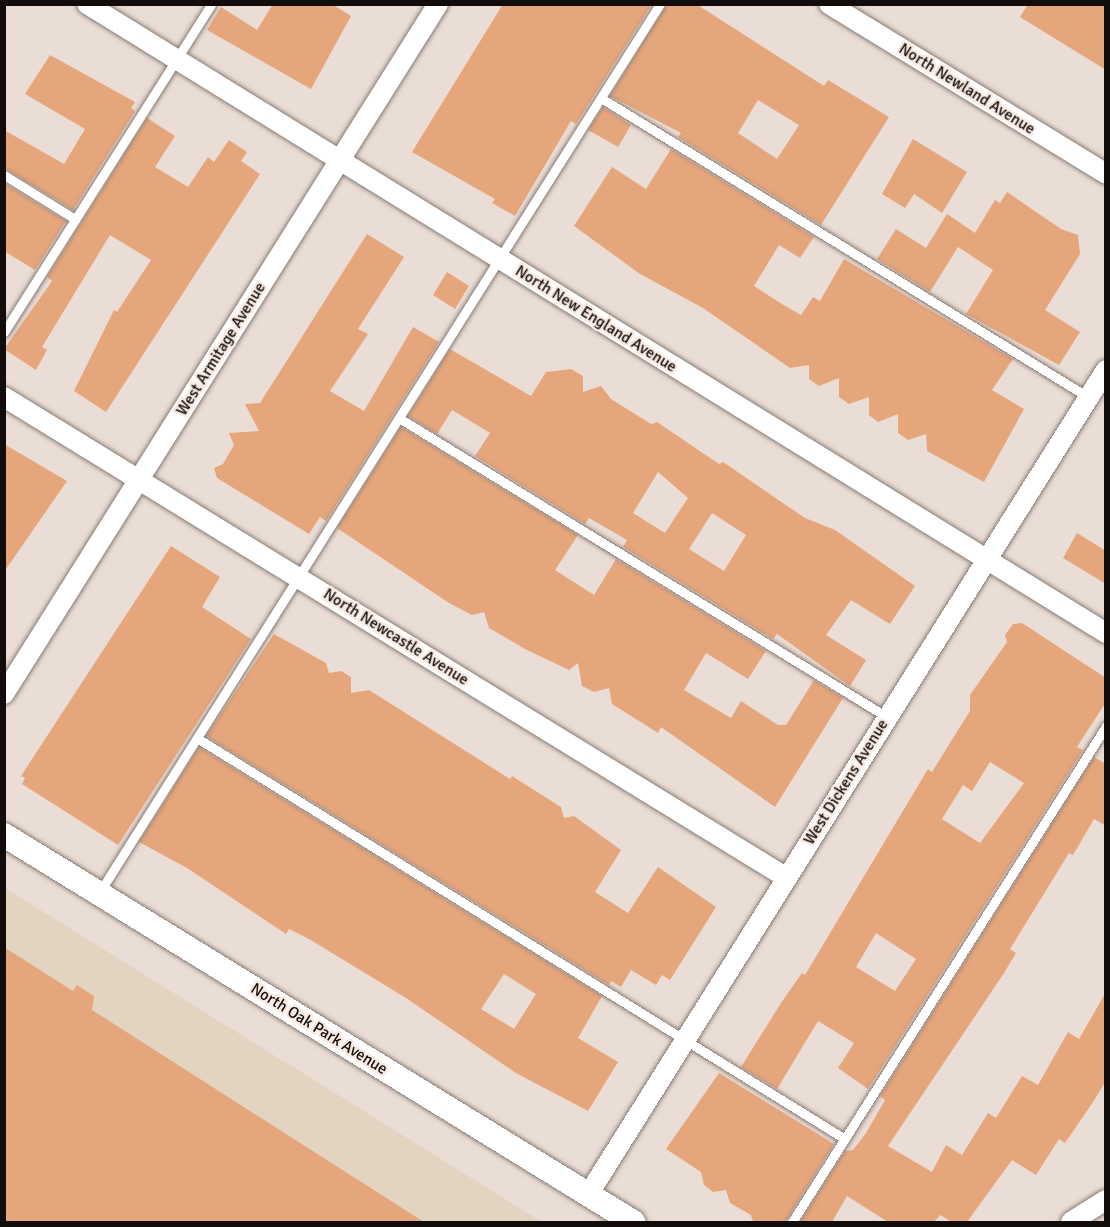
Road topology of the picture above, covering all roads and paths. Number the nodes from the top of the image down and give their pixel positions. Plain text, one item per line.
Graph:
1 (87, 4) edge
2 (211, 4) edge
3 (438, 4) edge
4 (660, 4) edge
5 (829, 4) edge
6 (176, 60) junction
7 (601, 98) junction
8 (339, 161) junction
9 (1106, 174) edge
10 (4, 175) edge
11 (75, 219) junction
12 (499, 259) junction
13 (4, 332) edge
14 (1106, 370) edge
15 (4, 397) edge
16 (1088, 397) junction
17 (399, 418) junction
18 (139, 480) junction
19 (986, 559) junction
20 (298, 577) junction
21 (1106, 633) edge
22 (4, 694) edge
23 (887, 717) junction
24 (1106, 726) edge
25 (197, 738) junction
26 (4, 835) edge
27 (787, 878) junction
28 (99, 893) junction
29 (685, 1040) junction
30 (845, 1139) junction
31 (588, 1195) junction
32 (1106, 1200) edge
33 (633, 1222) edge
34 (792, 1222) edge
35 (1071, 1222) edge

1 - 6 street, North New England Avenue
2 - 6 lane
3 - 8 street, West Armitage Avenue
4 - 7 lane
5 - 9 street, North Newland Avenue
6 - 8 street, North New England Avenue
6 - 11 lane
7 - 12 lane
7 - 16 lane
8 - 12 street, North New England Avenue
8 - 18 street, West Armitage Avenue
10 - 11 lane
11 - 13 lane
12 - 17 lane
12 - 19 street, North New England Avenue
14 - 16 street, West Dickens Avenue
15 - 18 street, North Newcastle Avenue
16 - 19 street, West Dickens Avenue
17 - 20 lane
17 - 23 lane
18 - 20 street, North Newcastle Avenue
18 - 22 street, West Armitage Avenue
19 - 21 street, North New England Avenue
19 - 23 street, West Dickens Avenue
20 - 25 lane
20 - 27 street, North Newcastle Avenue
23 - 27 street, West Dickens Avenue
24 - 30 lane
25 - 28 lane
25 - 29 lane
26 - 28 street, North Oak Park Avenue
27 - 29 street, West Dickens Avenue
28 - 31 street, North Oak Park Avenue
29 - 30 lane
29 - 31 street, West Dickens Avenue
30 - 34 lane
31 - 33 street, North Oak Park Avenue
32 - 35 street

